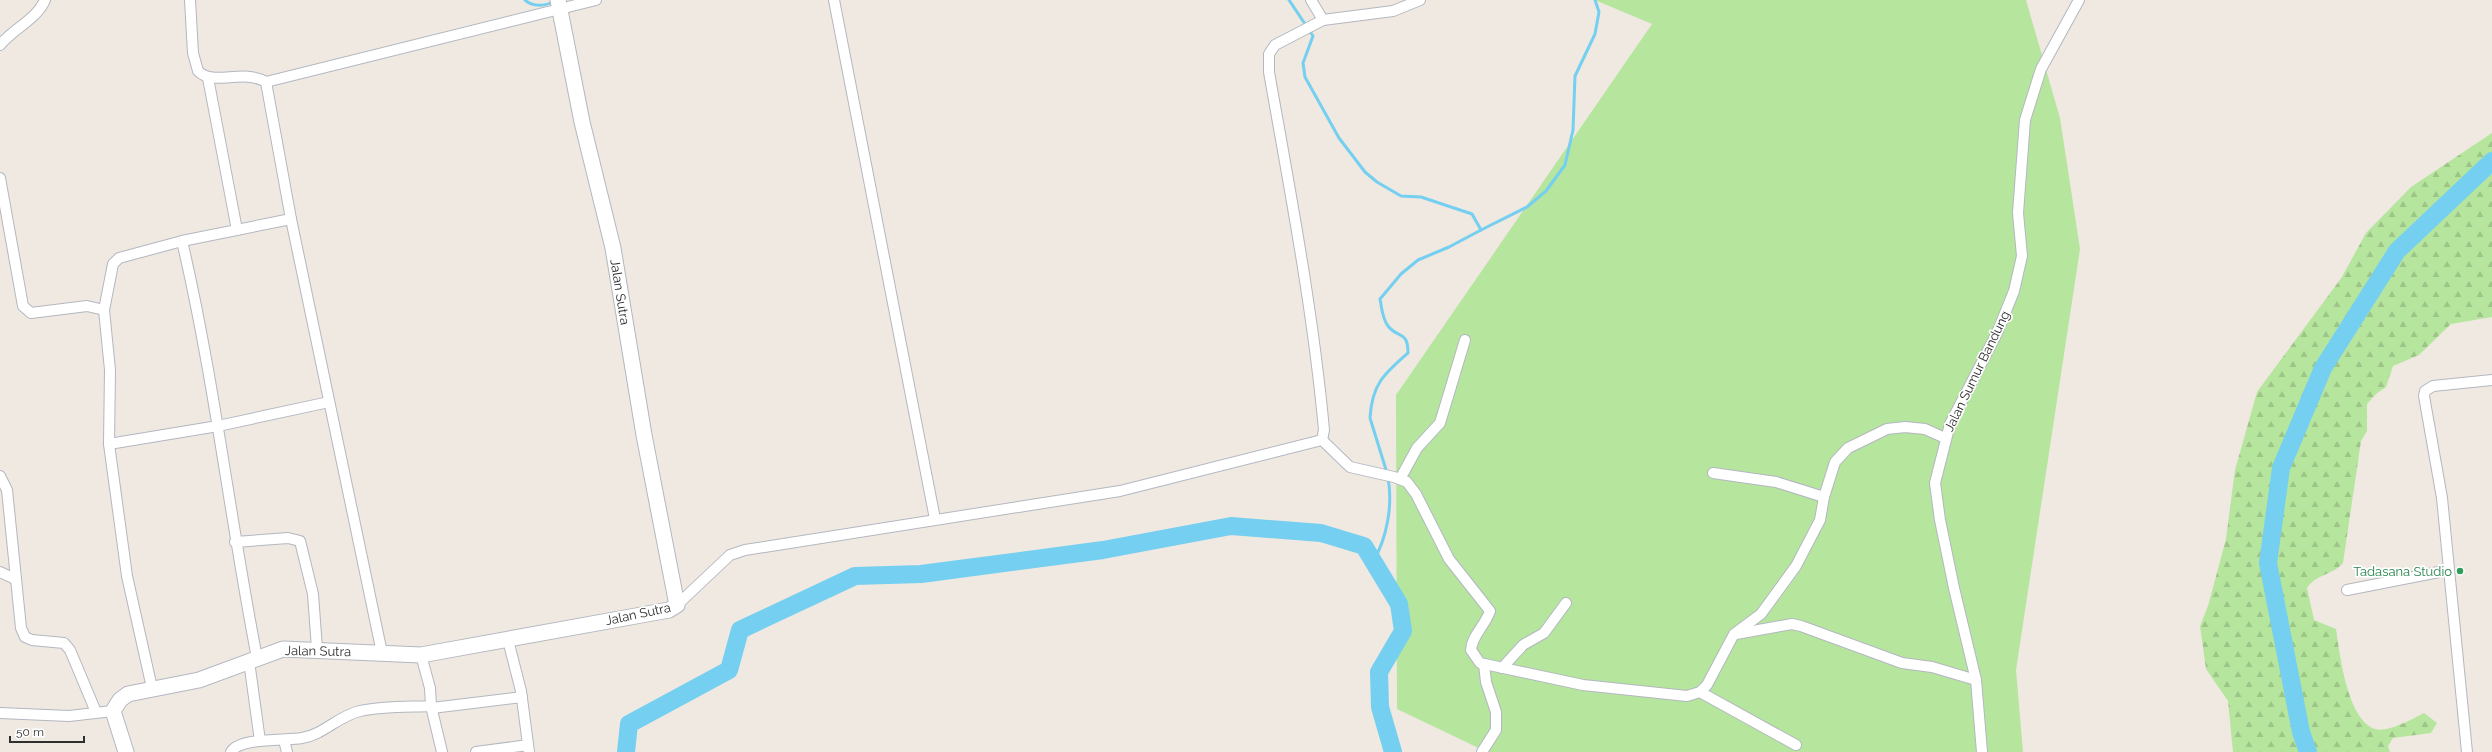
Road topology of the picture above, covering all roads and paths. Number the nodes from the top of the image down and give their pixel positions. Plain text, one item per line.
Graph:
1 (45, 0) edge
2 (190, 0) edge
3 (596, 0) edge
4 (834, 0) edge
5 (1311, 0) edge
6 (1420, 0) edge
7 (2079, 0) edge
8 (559, 4) edge
9 (1323, 20) junction
10 (0, 45) edge
11 (208, 78) junction
12 (266, 82) junction
13 (0, 178) edge
14 (291, 219) junction
15 (237, 230) junction
16 (182, 241) junction
17 (104, 310) junction
18 (1464, 340) dead end
19 (2492, 380) edge
20 (330, 402) junction
21 (218, 426) junction
22 (1945, 438) junction
23 (1322, 440) junction
24 (109, 444) junction
25 (1713, 474) dead end
26 (0, 476) edge
27 (1397, 478) junction
28 (1824, 496) junction
29 (935, 520) junction
30 (235, 542) junction
31 (2449, 570) junction
32 (0, 572) edge
33 (15, 579) junction
34 (2347, 590) dead end
35 (1566, 603) dead end
36 (677, 605) junction
37 (1734, 634) junction
38 (508, 640) junction
39 (317, 649) junction
40 (382, 653) junction
41 (421, 655) junction
42 (253, 659) junction
43 (1484, 664) junction
44 (1502, 668) junction
45 (1976, 680) junction
46 (152, 688) junction
47 (1700, 692) junction
48 (522, 698) junction
49 (431, 707) junction
50 (114, 711) junction
51 (96, 712) junction
52 (0, 713) edge
53 (284, 740) junction
54 (260, 741) junction
55 (1796, 745) dead end
56 (529, 748) edge
57 (126, 752) edge
58 (231, 752) edge
59 (287, 752) edge
60 (442, 752) edge
61 (476, 752) edge
62 (1482, 752) edge
63 (1982, 752) edge
64 (2467, 752) edge

1 - 10 street
2 - 11 street
3 - 8 street
4 - 29 street
5 - 9 street
6 - 9 street
7 - 22 street, Jalan Sumur Bandung
8 - 12 street
8 - 36 street, Jalan Sutra
9 - 23 street
11 - 12 street
11 - 15 street
12 - 14 street
13 - 17 street
14 - 15 street
14 - 20 street
15 - 16 street
16 - 17 street
16 - 21 street
17 - 24 street
18 - 27 street
19 - 31 street
20 - 21 street
20 - 40 street
21 - 24 street
21 - 30 street
22 - 28 street
22 - 45 street, Jalan Sumur Bandung
23 - 27 street
23 - 29 street
24 - 46 street
25 - 28 street
26 - 33 street
27 - 43 street
28 - 37 street
29 - 36 street
30 - 39 street
30 - 42 street
31 - 34 street
31 - 64 street
32 - 33 street
33 - 51 street
35 - 44 street
36 - 38 street, Jalan Sutra
37 - 45 street
37 - 47 street
38 - 41 street, Jalan Sutra
38 - 48 street
39 - 40 street, Jalan Sutra
39 - 42 street, Jalan Sutra
40 - 41 street, Jalan Sutra
41 - 49 street
42 - 46 street, Jalan Sutra
42 - 54 street
43 - 44 street
43 - 62 street
44 - 47 street
45 - 63 street, Jalan Sumur Bandung
46 - 50 street, Jalan Sutra
47 - 55 street
48 - 49 street
48 - 56 street
49 - 53 street
49 - 60 street
50 - 51 street
50 - 57 street
51 - 52 street
53 - 54 street
53 - 59 street
54 - 58 street
56 - 61 street

